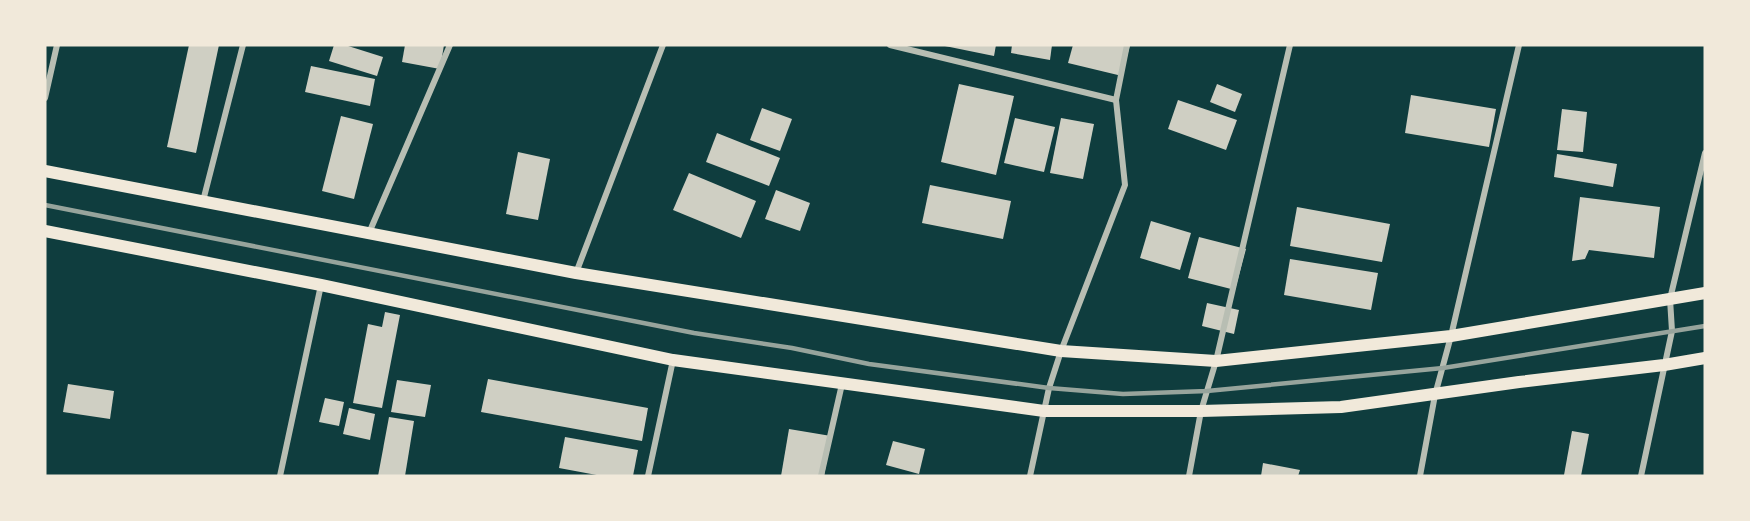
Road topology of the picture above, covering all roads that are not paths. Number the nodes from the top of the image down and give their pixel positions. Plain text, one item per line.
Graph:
1 (57, 45) edge
2 (243, 45) edge
3 (450, 45) edge
4 (663, 45) edge
5 (890, 45) edge
6 (1127, 45) edge
7 (1290, 45) edge
8 (1519, 45) edge
9 (45, 98) edge
10 (1116, 100) junction
11 (1705, 153) edge
12 (45, 171) edge
13 (203, 201) junction
14 (45, 231) edge
15 (369, 233) junction
16 (576, 273) junction
17 (321, 285) junction
18 (1705, 293) edge
19 (1670, 299) junction
20 (1451, 336) junction
21 (1061, 351) junction
22 (1705, 358) edge
23 (673, 360) junction
24 (1216, 361) junction
25 (1664, 365) junction
26 (842, 384) junction
27 (1435, 395) junction
28 (1044, 411) junction
29 (1201, 411) junction
30 (280, 476) edge
31 (648, 476) edge
32 (821, 476) edge
33 (1030, 476) edge
34 (1189, 476) edge
35 (1420, 476) edge
36 (1641, 476) edge

1 - 9 street
2 - 13 street
3 - 15 street
4 - 16 street
5 - 10 street
6 - 10 street
7 - 24 street
8 - 20 street
10 - 21 street
11 - 19 street
12 - 13 main road
13 - 15 main road
14 - 17 main road
15 - 16 main road
16 - 21 main road
17 - 23 main road
17 - 30 street
18 - 19 main road
19 - 20 main road
19 - 25 street
20 - 24 main road
20 - 27 street
21 - 24 main road
21 - 28 street
22 - 25 main road
23 - 26 main road
23 - 31 street
24 - 29 street
25 - 27 main road
25 - 36 street
26 - 28 main road
26 - 32 street
27 - 29 main road
27 - 35 street
28 - 29 main road
28 - 33 street
29 - 34 street

